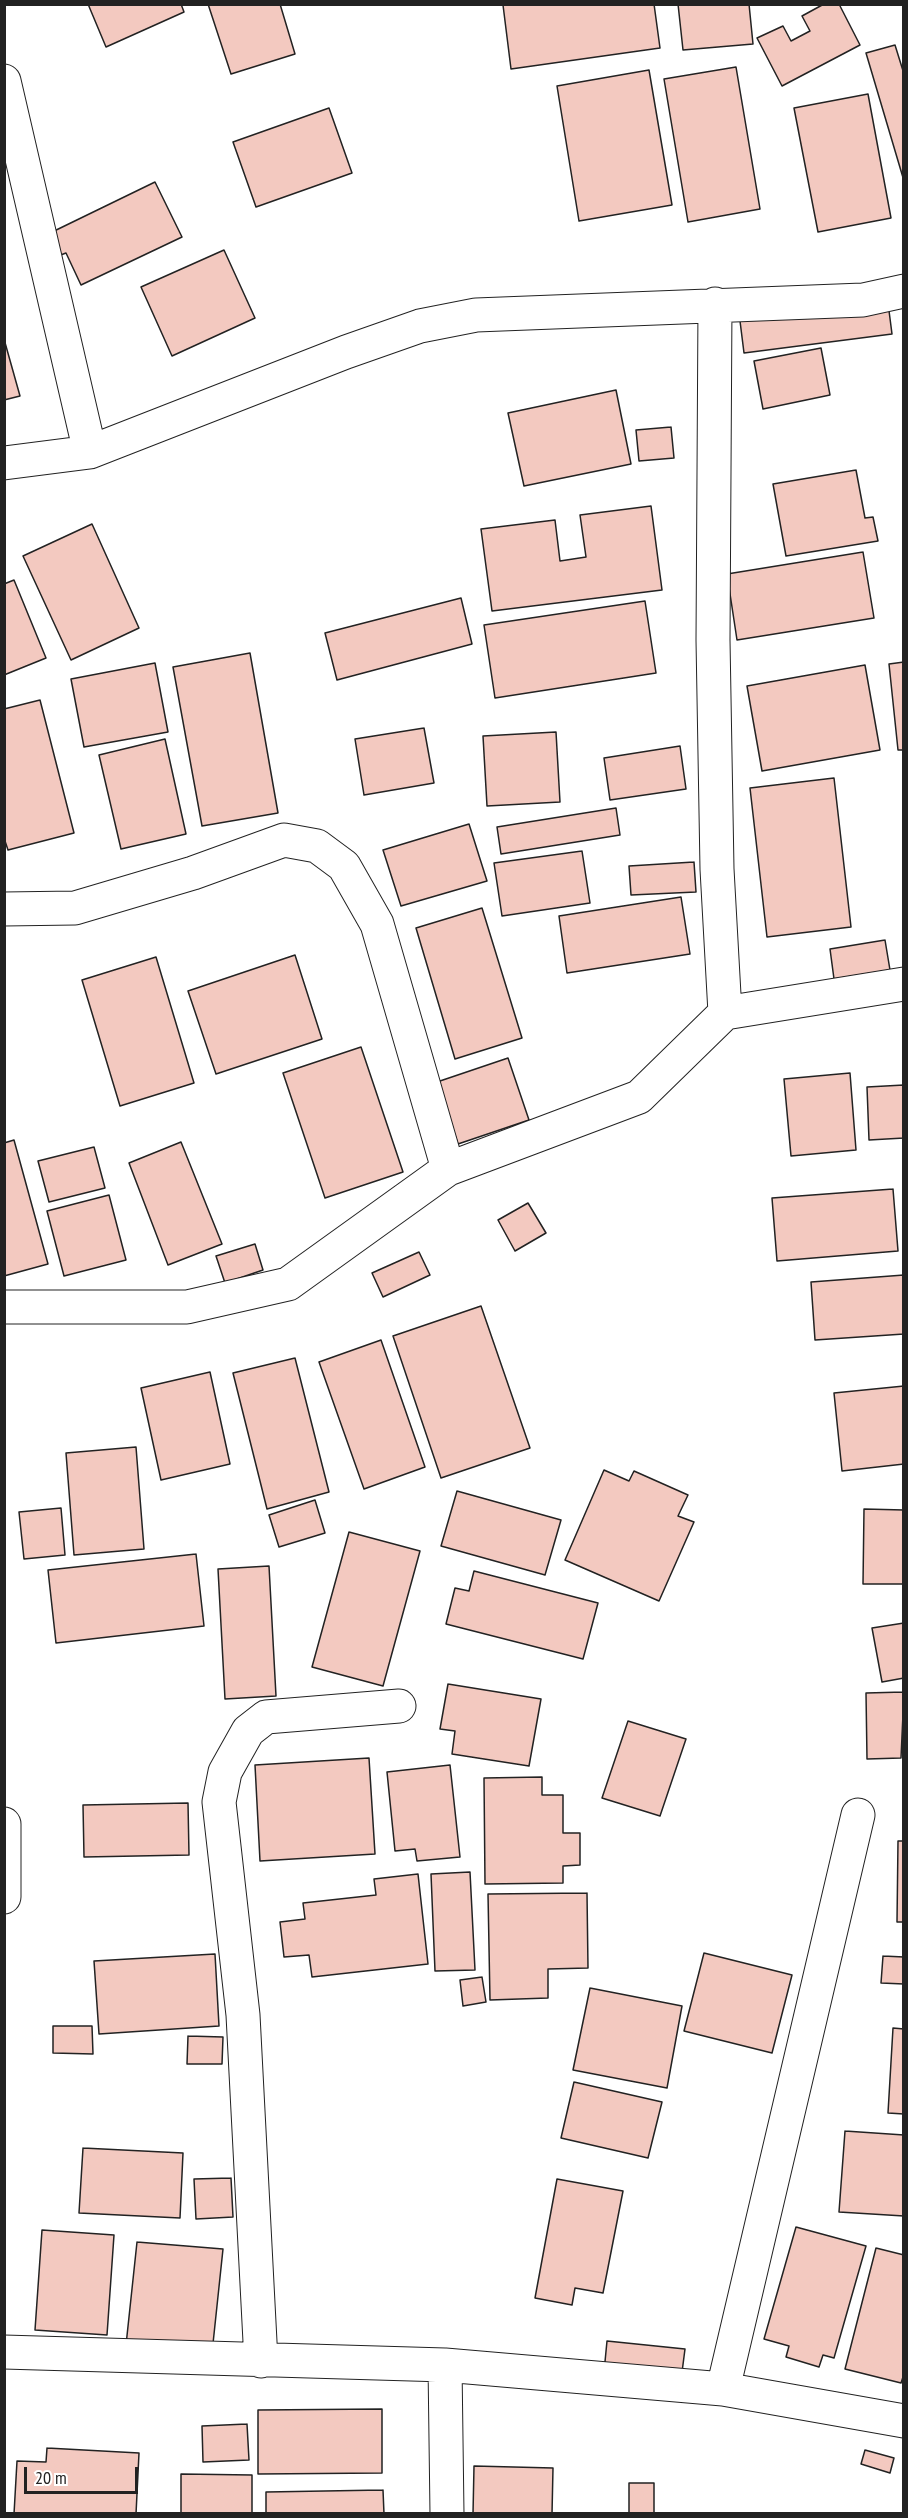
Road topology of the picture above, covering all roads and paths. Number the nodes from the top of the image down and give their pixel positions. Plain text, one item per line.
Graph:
1 (4, 81) edge
2 (903, 291) edge
3 (715, 304) junction
4 (90, 452) junction
5 (4, 463) edge
6 (4, 909) edge
7 (903, 984) edge
8 (725, 1013) junction
9 (448, 1169) junction
10 (4, 1307) edge
11 (399, 1706) dead end
12 (858, 1815) dead end
13 (4, 1824) edge
14 (4, 1897) edge
15 (4, 2352) edge
16 (261, 2361) junction
17 (445, 2365) junction
18 (723, 2389) junction
19 (903, 2421) edge
20 (447, 2514) edge

1 - 4 street
2 - 3 street
3 - 4 street
3 - 8 street
4 - 5 street
6 - 9 street
7 - 8 street
8 - 9 street
9 - 10 street
11 - 16 street
12 - 18 street
13 - 14 street
15 - 16 street
16 - 17 street
17 - 18 street
17 - 20 street
18 - 19 street

